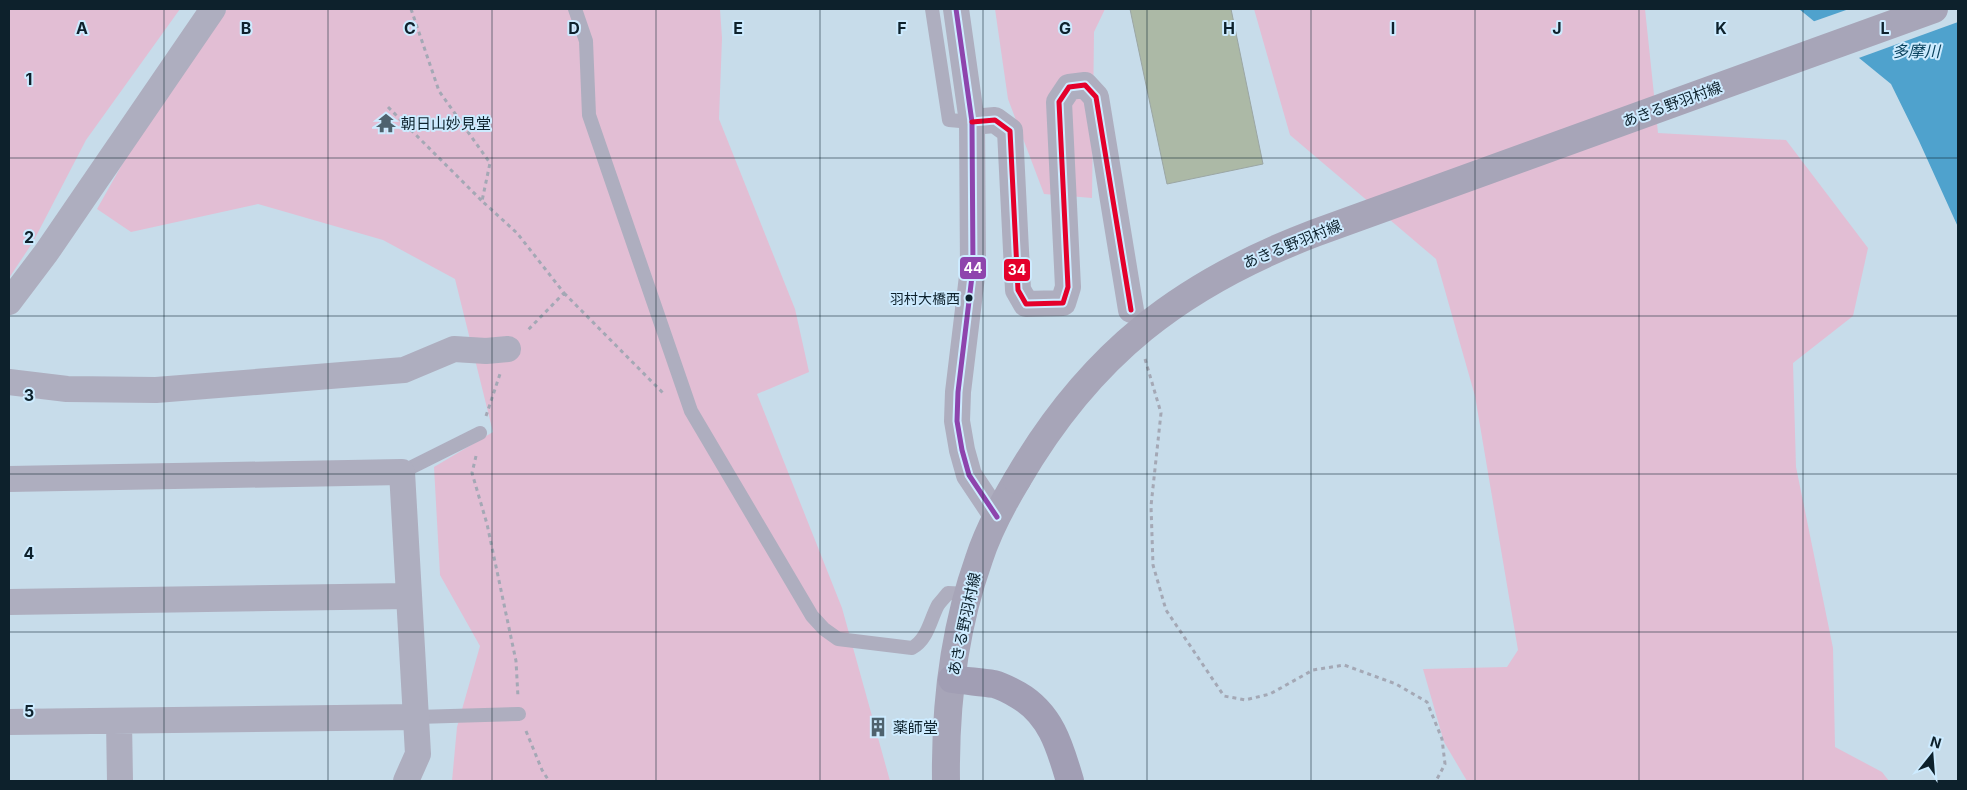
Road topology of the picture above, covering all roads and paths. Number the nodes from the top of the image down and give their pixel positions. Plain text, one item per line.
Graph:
1 (213, 9) edge
2 (411, 9) edge
3 (574, 9) edge
4 (932, 9) edge
5 (956, 9) edge
6 (1934, 9) edge
7 (388, 107) dead end
8 (972, 122) junction
9 (482, 201) junction
10 (564, 293) junction
11 (9, 302) edge
12 (1131, 310) dead end
13 (508, 349) junction
14 (1145, 357) dead end
15 (9, 382) edge
16 (691, 411) junction
17 (480, 433) junction
18 (402, 472) junction
19 (9, 479) edge
20 (996, 518) junction
21 (968, 594) junction
22 (409, 596) junction
23 (9, 602) edge
24 (952, 680) junction
25 (519, 714) junction
26 (417, 717) junction
27 (120, 721) junction
28 (9, 722) edge
29 (120, 781) edge
30 (406, 781) edge
31 (549, 781) edge
32 (946, 781) edge
33 (1070, 781) edge
34 (1436, 781) edge

1 - 11 street
2 - 9 path
3 - 16 lane
4 - 8 lane
5 - 8 street
6 - 20 main road, あきる野羽村線, bridge
7 - 9 path
8 - 12 street
8 - 20 street
9 - 10 path
10 - 13 path
10 - 16 path
13 - 15 street
13 - 17 path
14 - 34 path
16 - 21 lane
17 - 18 lane
17 - 25 path
18 - 19 street
18 - 22 street
20 - 21 main road, あきる野羽村線
21 - 24 main road, あきる野羽村線
22 - 23 street
22 - 26 street
24 - 32 main road, あきる野羽村線
24 - 33 main road
25 - 26 lane
25 - 31 path
26 - 27 street
26 - 30 street
27 - 28 street
27 - 29 street

